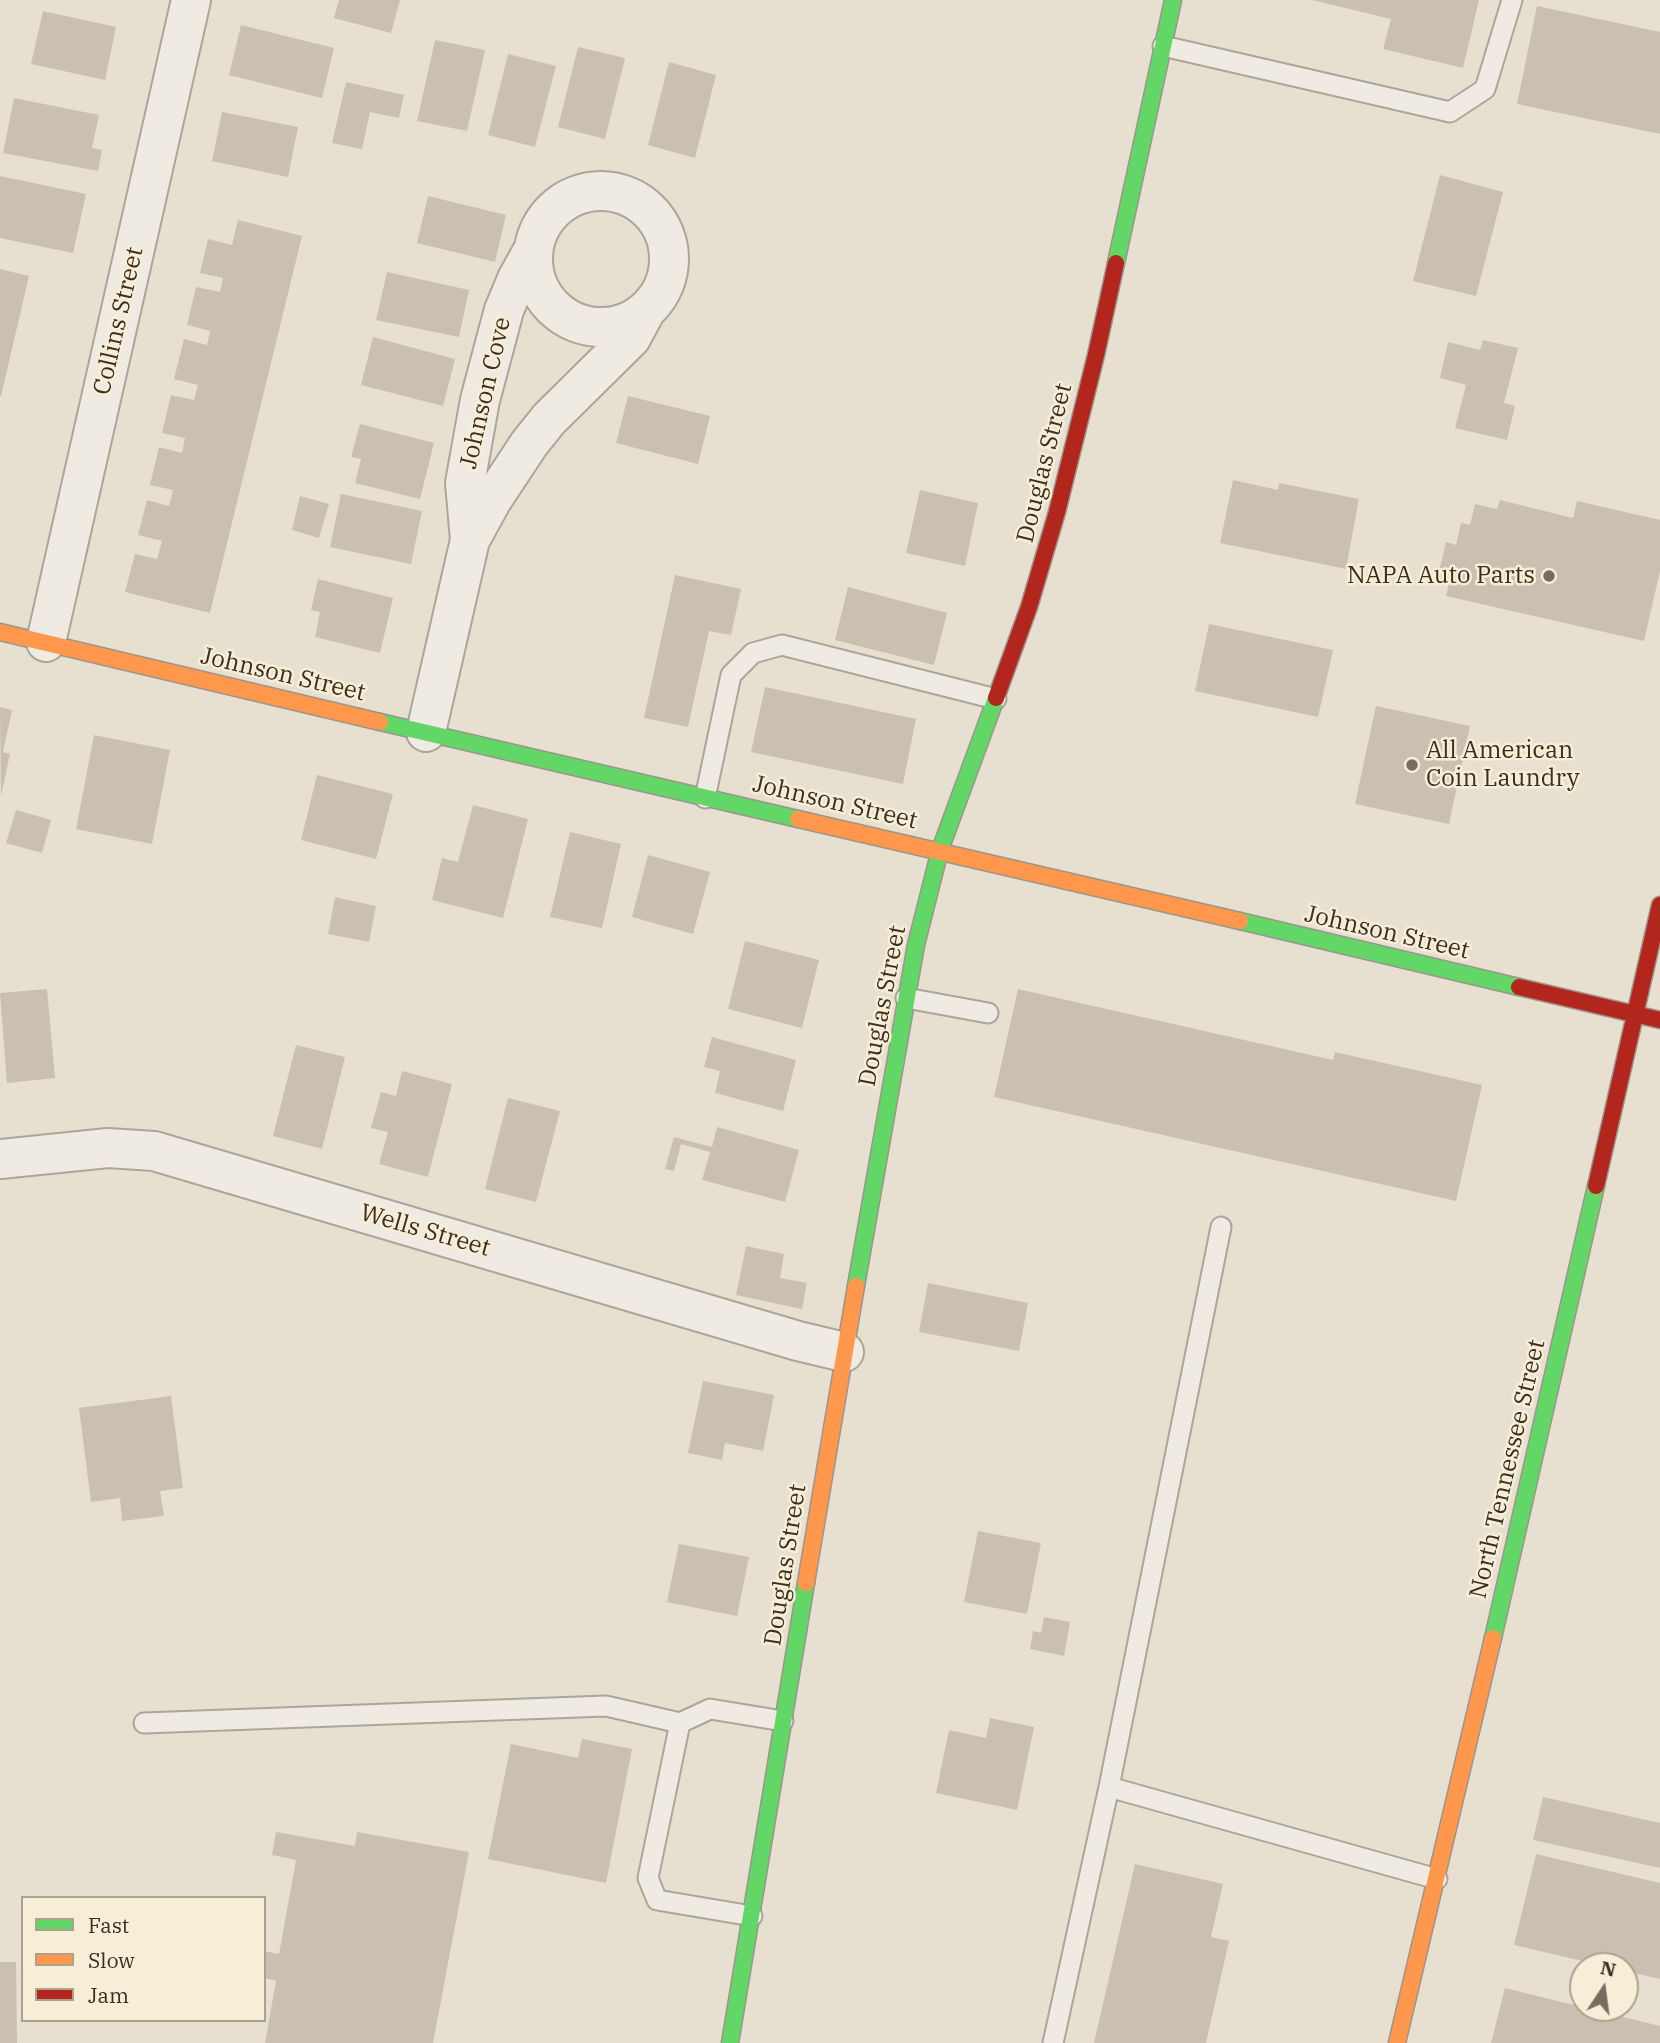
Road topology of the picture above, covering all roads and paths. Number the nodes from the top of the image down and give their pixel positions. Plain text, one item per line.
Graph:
1 (191, 0) edge
2 (1173, 0) edge
3 (1512, 0) edge
4 (1163, 46) junction
5 (532, 252) junction
6 (645, 312) junction
7 (470, 540) junction
8 (0, 632) edge
9 (46, 642) junction
10 (996, 699) junction
11 (426, 732) junction
12 (705, 798) junction
13 (940, 850) junction
14 (1660, 905) edge
15 (906, 998) junction
16 (988, 1013) dead end
17 (1634, 1015) junction
18 (1660, 1020) edge
19 (0, 1159) edge
20 (1222, 1227) dead end
21 (844, 1352) junction
22 (783, 1721) junction
23 (144, 1723) dead end
24 (680, 1723) junction
25 (1109, 1787) junction
26 (1437, 1879) junction
27 (752, 1916) junction
28 (730, 2043) edge
29 (1054, 2043) edge
30 (1397, 2043) edge

1 - 9 street, Collins Street
2 - 4 street, Douglas Street
3 - 4 lane
4 - 10 street, Douglas Street
5 - 6 street, Johnson Cove
5 - 6 street, Johnson Cove
5 - 7 street, Johnson Cove
6 - 7 street, Johnson Cove
7 - 11 street, Johnson Cove
8 - 9 street, Johnson Street
9 - 11 street, Johnson Street
10 - 12 lane
10 - 13 street, Douglas Street
11 - 12 street, Johnson Street
12 - 13 street, Johnson Street
13 - 15 street, Douglas Street
13 - 17 street, Johnson Street
14 - 17 street, North Tennessee Street
15 - 16 lane
15 - 21 street, Douglas Street
17 - 18 street, Johnson Street
17 - 26 street, North Tennessee Street
19 - 21 street, Wells Street
20 - 25 lane
21 - 22 street, Douglas Street
22 - 24 lane
22 - 27 street, Douglas Street
23 - 24 lane
24 - 27 lane
25 - 26 lane
25 - 29 lane
26 - 30 street, North Tennessee Street
27 - 28 street, Douglas Street

